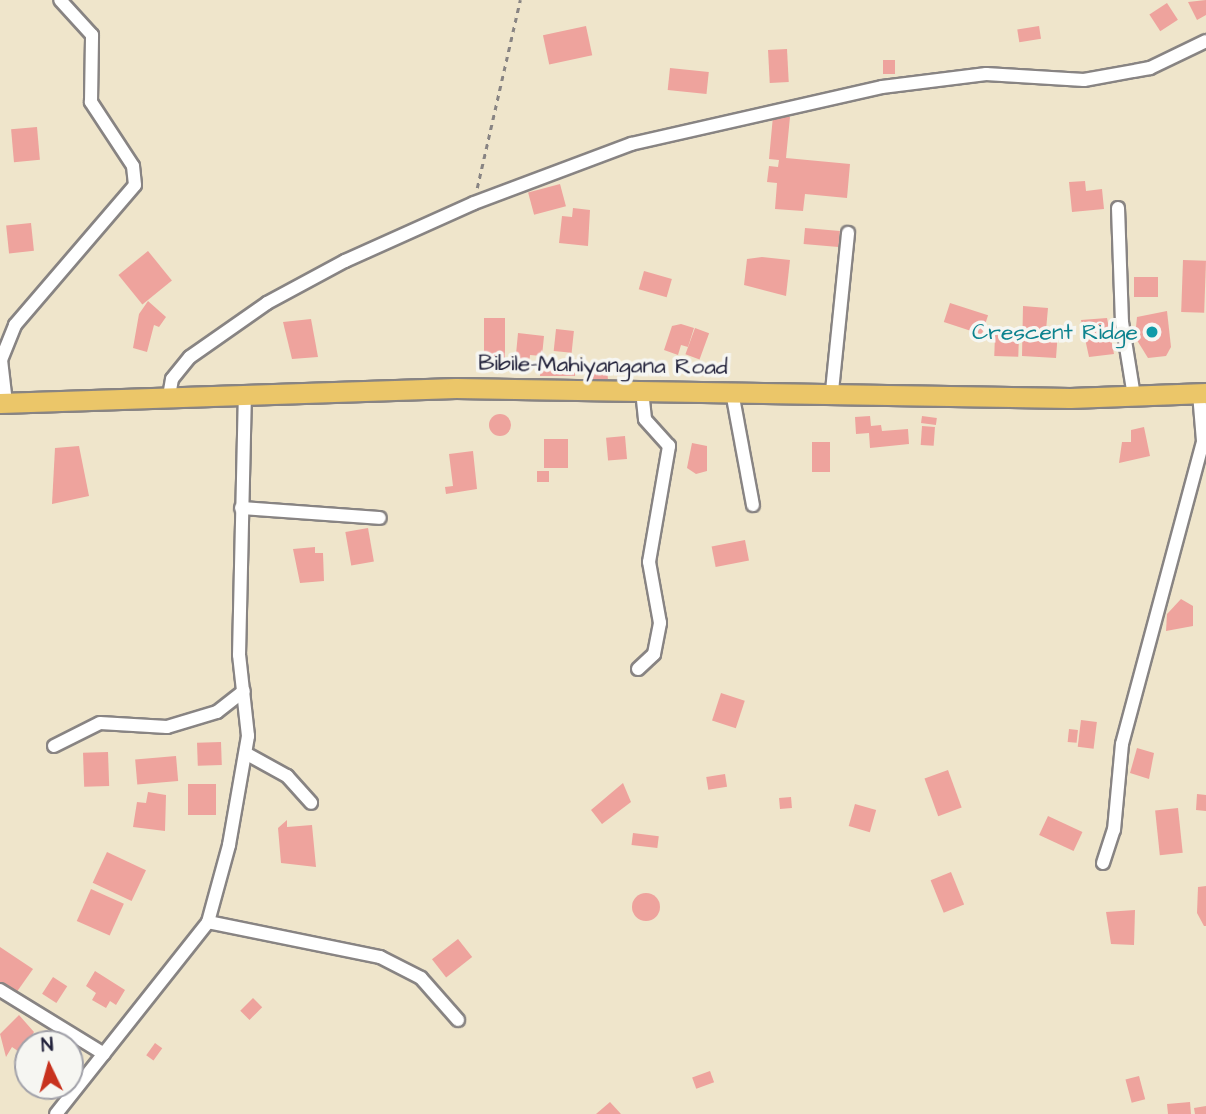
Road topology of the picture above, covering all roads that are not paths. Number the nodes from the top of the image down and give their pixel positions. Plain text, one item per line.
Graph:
1 (60, 0) edge
2 (1206, 41) edge
3 (1118, 208) dead end
4 (848, 233) dead end
5 (732, 391) junction
6 (832, 391) junction
7 (245, 392) junction
8 (642, 393) junction
9 (1202, 393) edge
10 (169, 396) junction
11 (1134, 396) junction
12 (3, 403) edge
13 (753, 505) dead end
14 (240, 508) junction
15 (380, 518) dead end
16 (638, 669) dead end
17 (244, 691) junction
18 (54, 746) dead end
19 (247, 754) junction
20 (311, 803) dead end
21 (1103, 863) dead end
22 (208, 922) junction
23 (0, 990) edge
24 (458, 1020) dead end
25 (104, 1054) junction
26 (56, 1114) edge

1 - 12 street
2 - 10 street
3 - 11 street
4 - 6 street
5 - 6 main road, Bibile-Mahiyangana Road
5 - 8 main road, Bibile-Mahiyangana Road
5 - 13 street
6 - 11 main road, Bibile-Mahiyangana Road
7 - 8 main road, Bibile-Mahiyangana Road
7 - 10 main road, Bibile-Mahiyangana Road
7 - 14 street
8 - 16 street
9 - 11 main road, Bibile-Mahiyangana Road
9 - 21 street
10 - 12 main road, Bibile-Mahiyangana Road
14 - 15 street
14 - 17 street
17 - 18 street
17 - 19 street
19 - 20 street
19 - 22 street
22 - 24 street
22 - 25 street
23 - 25 street
25 - 26 street

